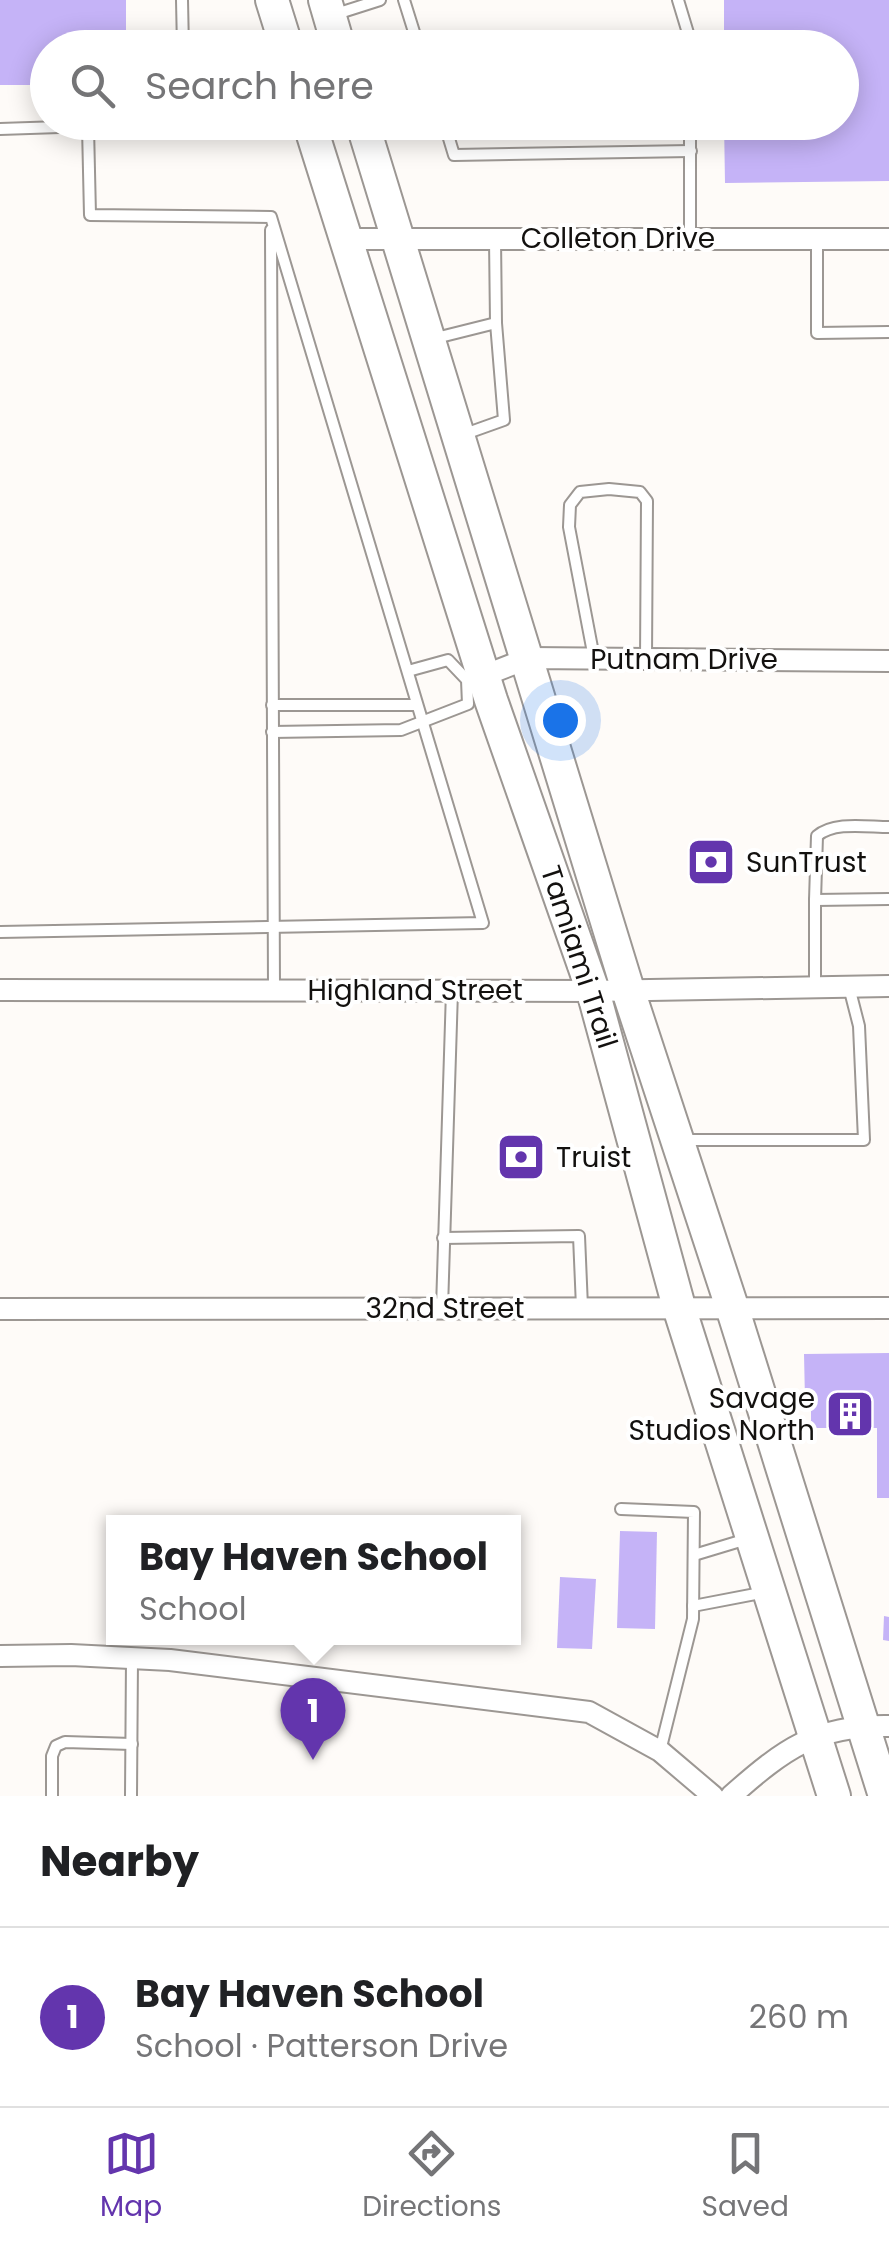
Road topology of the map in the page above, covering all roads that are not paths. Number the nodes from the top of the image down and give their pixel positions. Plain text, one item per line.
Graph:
1 (182, 0) edge
2 (272, 0) edge
3 (380, 0) edge
4 (404, 0) edge
5 (678, 0) edge
6 (331, 21) edge
7 (183, 30) edge
8 (281, 30) edge
9 (413, 30) edge
10 (684, 30) edge
11 (30, 128) edge
12 (0, 129) edge
13 (88, 140) edge
14 (306, 140) edge
15 (368, 140) edge
16 (449, 140) edge
17 (691, 140) edge
18 (691, 151) junction
19 (271, 218) junction
20 (398, 238) junction
21 (494, 238) junction
22 (346, 239) junction
23 (690, 239) junction
24 (817, 239) junction
25 (889, 239) edge
26 (496, 324) junction
27 (889, 332) edge
28 (430, 340) junction
29 (460, 436) junction
30 (529, 658) junction
31 (594, 659) junction
32 (646, 659) junction
33 (889, 661) edge
34 (408, 672) junction
35 (475, 678) junction
36 (416, 704) junction
37 (272, 706) junction
38 (422, 720) junction
39 (272, 732) junction
40 (889, 827) edge
41 (889, 899) edge
42 (816, 900) junction
43 (273, 927) junction
44 (0, 932) edge
45 (889, 986) edge
46 (815, 987) junction
47 (849, 987) junction
48 (274, 989) junction
49 (0, 990) edge
50 (452, 990) junction
51 (628, 990) junction
52 (593, 991) junction
53 (678, 1140) junction
54 (443, 1238) junction
55 (582, 1307) junction
56 (680, 1307) junction
57 (732, 1307) junction
58 (442, 1308) junction
59 (889, 1308) edge
60 (0, 1309) edge
61 (621, 1510) dead end
62 (752, 1538) junction
63 (694, 1555) junction
64 (769, 1591) junction
65 (693, 1606) junction
66 (0, 1656) edge
67 (132, 1658) junction
68 (876, 1726) edge
69 (816, 1735) junction
70 (132, 1744) junction
71 (660, 1750) junction
72 (52, 1796) edge
73 (131, 1796) edge
74 (714, 1796) edge
75 (731, 1796) edge
76 (834, 1796) edge
77 (886, 1796) edge

1 - 7 lane
2 - 8 main road
3 - 6 lane
4 - 9 lane
5 - 10 lane
11 - 12 lane
13 - 19 lane
14 - 22 main road, Tamiami Trail
15 - 20 main road, Tamiami Trail
16 - 18 lane
17 - 18 lane
18 - 23 lane
19 - 34 lane
19 - 37 lane
20 - 21 street, Colleton Drive
20 - 22 street, Colleton Drive
20 - 28 main road, Tamiami Trail
21 - 23 street, Colleton Drive
21 - 26 lane
22 - 35 main road, Tamiami Trail
23 - 24 street, Colleton Drive
24 - 25 street, Colleton Drive
24 - 27 lane
26 - 28 lane
26 - 29 lane
28 - 29 main road, Tamiami Trail
29 - 30 main road, Tamiami Trail
30 - 31 street, Putnam Drive
30 - 35 street, Putnam Drive
30 - 51 main road, Tamiami Trail
31 - 32 street, Putnam Drive
31 - 32 lane
32 - 33 street, Putnam Drive
34 - 35 lane
34 - 36 lane
35 - 38 lane
35 - 52 main road, Tamiami Trail
36 - 37 lane
36 - 38 lane
37 - 39 lane
38 - 39 lane
38 - 43 lane
39 - 43 lane
40 - 42 lane
41 - 42 lane
42 - 46 lane
43 - 44 lane
43 - 48 lane
45 - 47 street, Highland Street
46 - 47 street, Highland Street
46 - 51 street, Highland Street
47 - 53 lane
48 - 49 street, Highland Street
48 - 50 street, Highland Street
50 - 52 street, Highland Street
50 - 54 lane
51 - 52 street, Highland Street
51 - 53 main road, Tamiami Trail
52 - 56 main road, Tamiami Trail
53 - 57 main road, Tamiami Trail
54 - 55 lane
54 - 58 lane
55 - 56 street, 32nd Street
55 - 58 street, 32nd Street
56 - 57 street, 32nd Street
56 - 62 main road, Tamiami Trail
57 - 59 street, 32nd Street
57 - 68 main road, Tamiami Trail
58 - 60 street, 32nd Street
61 - 63 lane
62 - 63 lane
62 - 64 main road, Tamiami Trail
63 - 65 lane
64 - 65 lane
64 - 69 main road, Tamiami Trail
65 - 71 lane
66 - 67 street
67 - 70 lane
67 - 71 street
68 - 69 street
68 - 77 main road, Tamiami Trail
69 - 75 street
69 - 76 main road, Tamiami Trail
70 - 72 lane
70 - 73 lane
71 - 74 street

